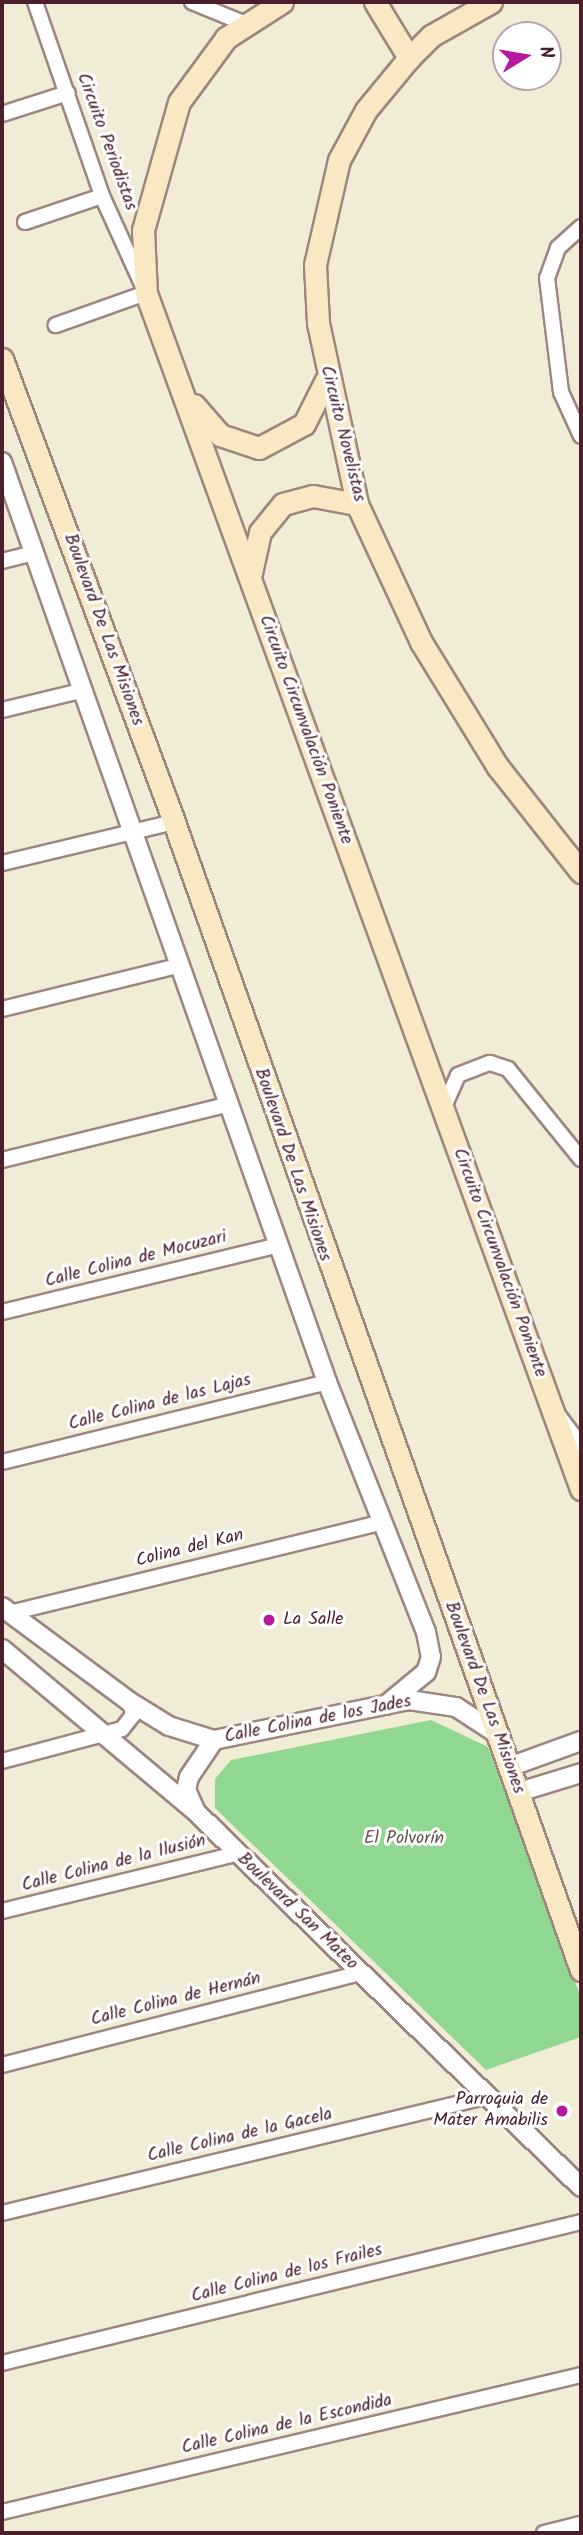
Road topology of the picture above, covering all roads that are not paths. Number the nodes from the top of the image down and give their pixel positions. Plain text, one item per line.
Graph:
1 (36, 2) edge
2 (192, 2) edge
3 (282, 2) edge
4 (375, 2) edge
5 (491, 2) edge
6 (246, 24) junction
7 (409, 58) junction
8 (68, 93) junction
9 (2, 114) edge
10 (102, 196) junction
11 (24, 222) dead end
12 (581, 227) edge
13 (146, 293) junction
14 (56, 325) dead end
15 (2, 359) edge
16 (326, 380) junction
17 (183, 391) junction
18 (581, 436) edge
19 (2, 462) edge
20 (358, 504) junction
21 (34, 553) junction
22 (2, 561) edge
23 (252, 584) junction
24 (83, 690) junction
25 (2, 710) edge
26 (174, 822) junction
27 (135, 832) junction
28 (2, 863) edge
29 (581, 872) edge
30 (181, 965) junction
31 (2, 1009) edge
32 (230, 1104) junction
33 (443, 1109) junction
34 (581, 1159) edge
35 (2, 1160) edge
36 (279, 1245) junction
37 (2, 1312) edge
38 (327, 1382) junction
39 (550, 1403) junction
40 (581, 1444) edge
41 (2, 1462) edge
42 (581, 1489) edge
43 (379, 1523) junction
44 (6, 1610) edge
45 (2, 1649) edge
46 (130, 1702) junction
47 (386, 1705) junction
48 (496, 1734) junction
49 (110, 1735) junction
50 (214, 1741) junction
51 (581, 1741) edge
52 (2, 1761) edge
53 (509, 1767) junction
54 (581, 1773) edge
55 (519, 1792) junction
56 (196, 1812) junction
57 (236, 1854) junction
58 (2, 1911) edge
59 (581, 1970) edge
60 (360, 1973) junction
61 (2, 2065) edge
62 (487, 2097) junction
63 (581, 2187) edge
64 (2, 2213) edge
65 (581, 2222) edge
66 (2, 2363) edge
67 (581, 2375) edge
68 (2, 2512) edge
69 (581, 2524) edge
70 (544, 2533) edge

1 - 8 street, Circuito Periodistas
2 - 6 street
3 - 6 main road, Circuito Circunvalación Poniente
4 - 7 main road
5 - 7 main road, Circuito Novelistas
6 - 13 main road, Circuito Circunvalación Poniente
7 - 16 main road, Circuito Novelistas
8 - 9 street
8 - 10 street, Circuito Periodistas
10 - 11 street
10 - 13 street, Circuito Periodistas
12 - 18 street
13 - 14 street
13 - 17 main road, Circuito Circunvalación Poniente
15 - 26 main road, Boulevard De Las Misiones
16 - 17 main road
16 - 20 main road, Circuito Novelistas
17 - 23 main road, Circuito Circunvalación Poniente
19 - 21 street, Boulevard De Las Misiones
20 - 23 main road
20 - 29 main road, Circuito Novelistas
21 - 22 street
21 - 24 street, Boulevard De Las Misiones
23 - 33 main road, Circuito Circunvalación Poniente
24 - 25 street
24 - 27 street, Boulevard De Las Misiones
26 - 27 street
26 - 48 main road, Boulevard De Las Misiones
27 - 28 street
27 - 30 street, Boulevard De Las Misiones
30 - 31 street
30 - 32 street, Boulevard De Las Misiones
32 - 35 street
32 - 36 street, Boulevard De Las Misiones
33 - 34 street
33 - 39 main road, Circuito Circunvalación Poniente
36 - 37 street, Calle Colina de Mocuzari
36 - 38 street, Boulevard De Las Misiones
38 - 41 street, Calle Colina de las Lajas
38 - 43 street, Boulevard De Las Misiones
39 - 40 street
39 - 42 main road, Circuito Circunvalación Poniente
43 - 44 street, Colina del Kan
43 - 47 street, Boulevard De Las Misiones
44 - 46 street
45 - 49 street, Boulevard San Mateo
46 - 49 street
46 - 50 street
47 - 48 street, Calle Colina de los Jades
47 - 50 street, Calle Colina de los Jades
48 - 53 main road, Boulevard De Las Misiones
49 - 52 street
49 - 56 street, Boulevard San Mateo
50 - 56 street, Calle Colina de los Jades
51 - 53 street
53 - 55 main road, Boulevard De Las Misiones
54 - 55 street
55 - 59 main road, Boulevard De Las Misiones
56 - 57 street, Boulevard San Mateo
57 - 58 street, Calle Colina de la Ilusión
57 - 60 street, Boulevard San Mateo
60 - 61 street, Calle Colina de Hernán
60 - 62 street, Boulevard San Mateo
62 - 63 street, Boulevard San Mateo
62 - 64 street, Calle Colina de la Gacela
65 - 66 street, Calle Colina de los Frailes
67 - 68 street, Calle Colina de la Escondida
69 - 70 street

